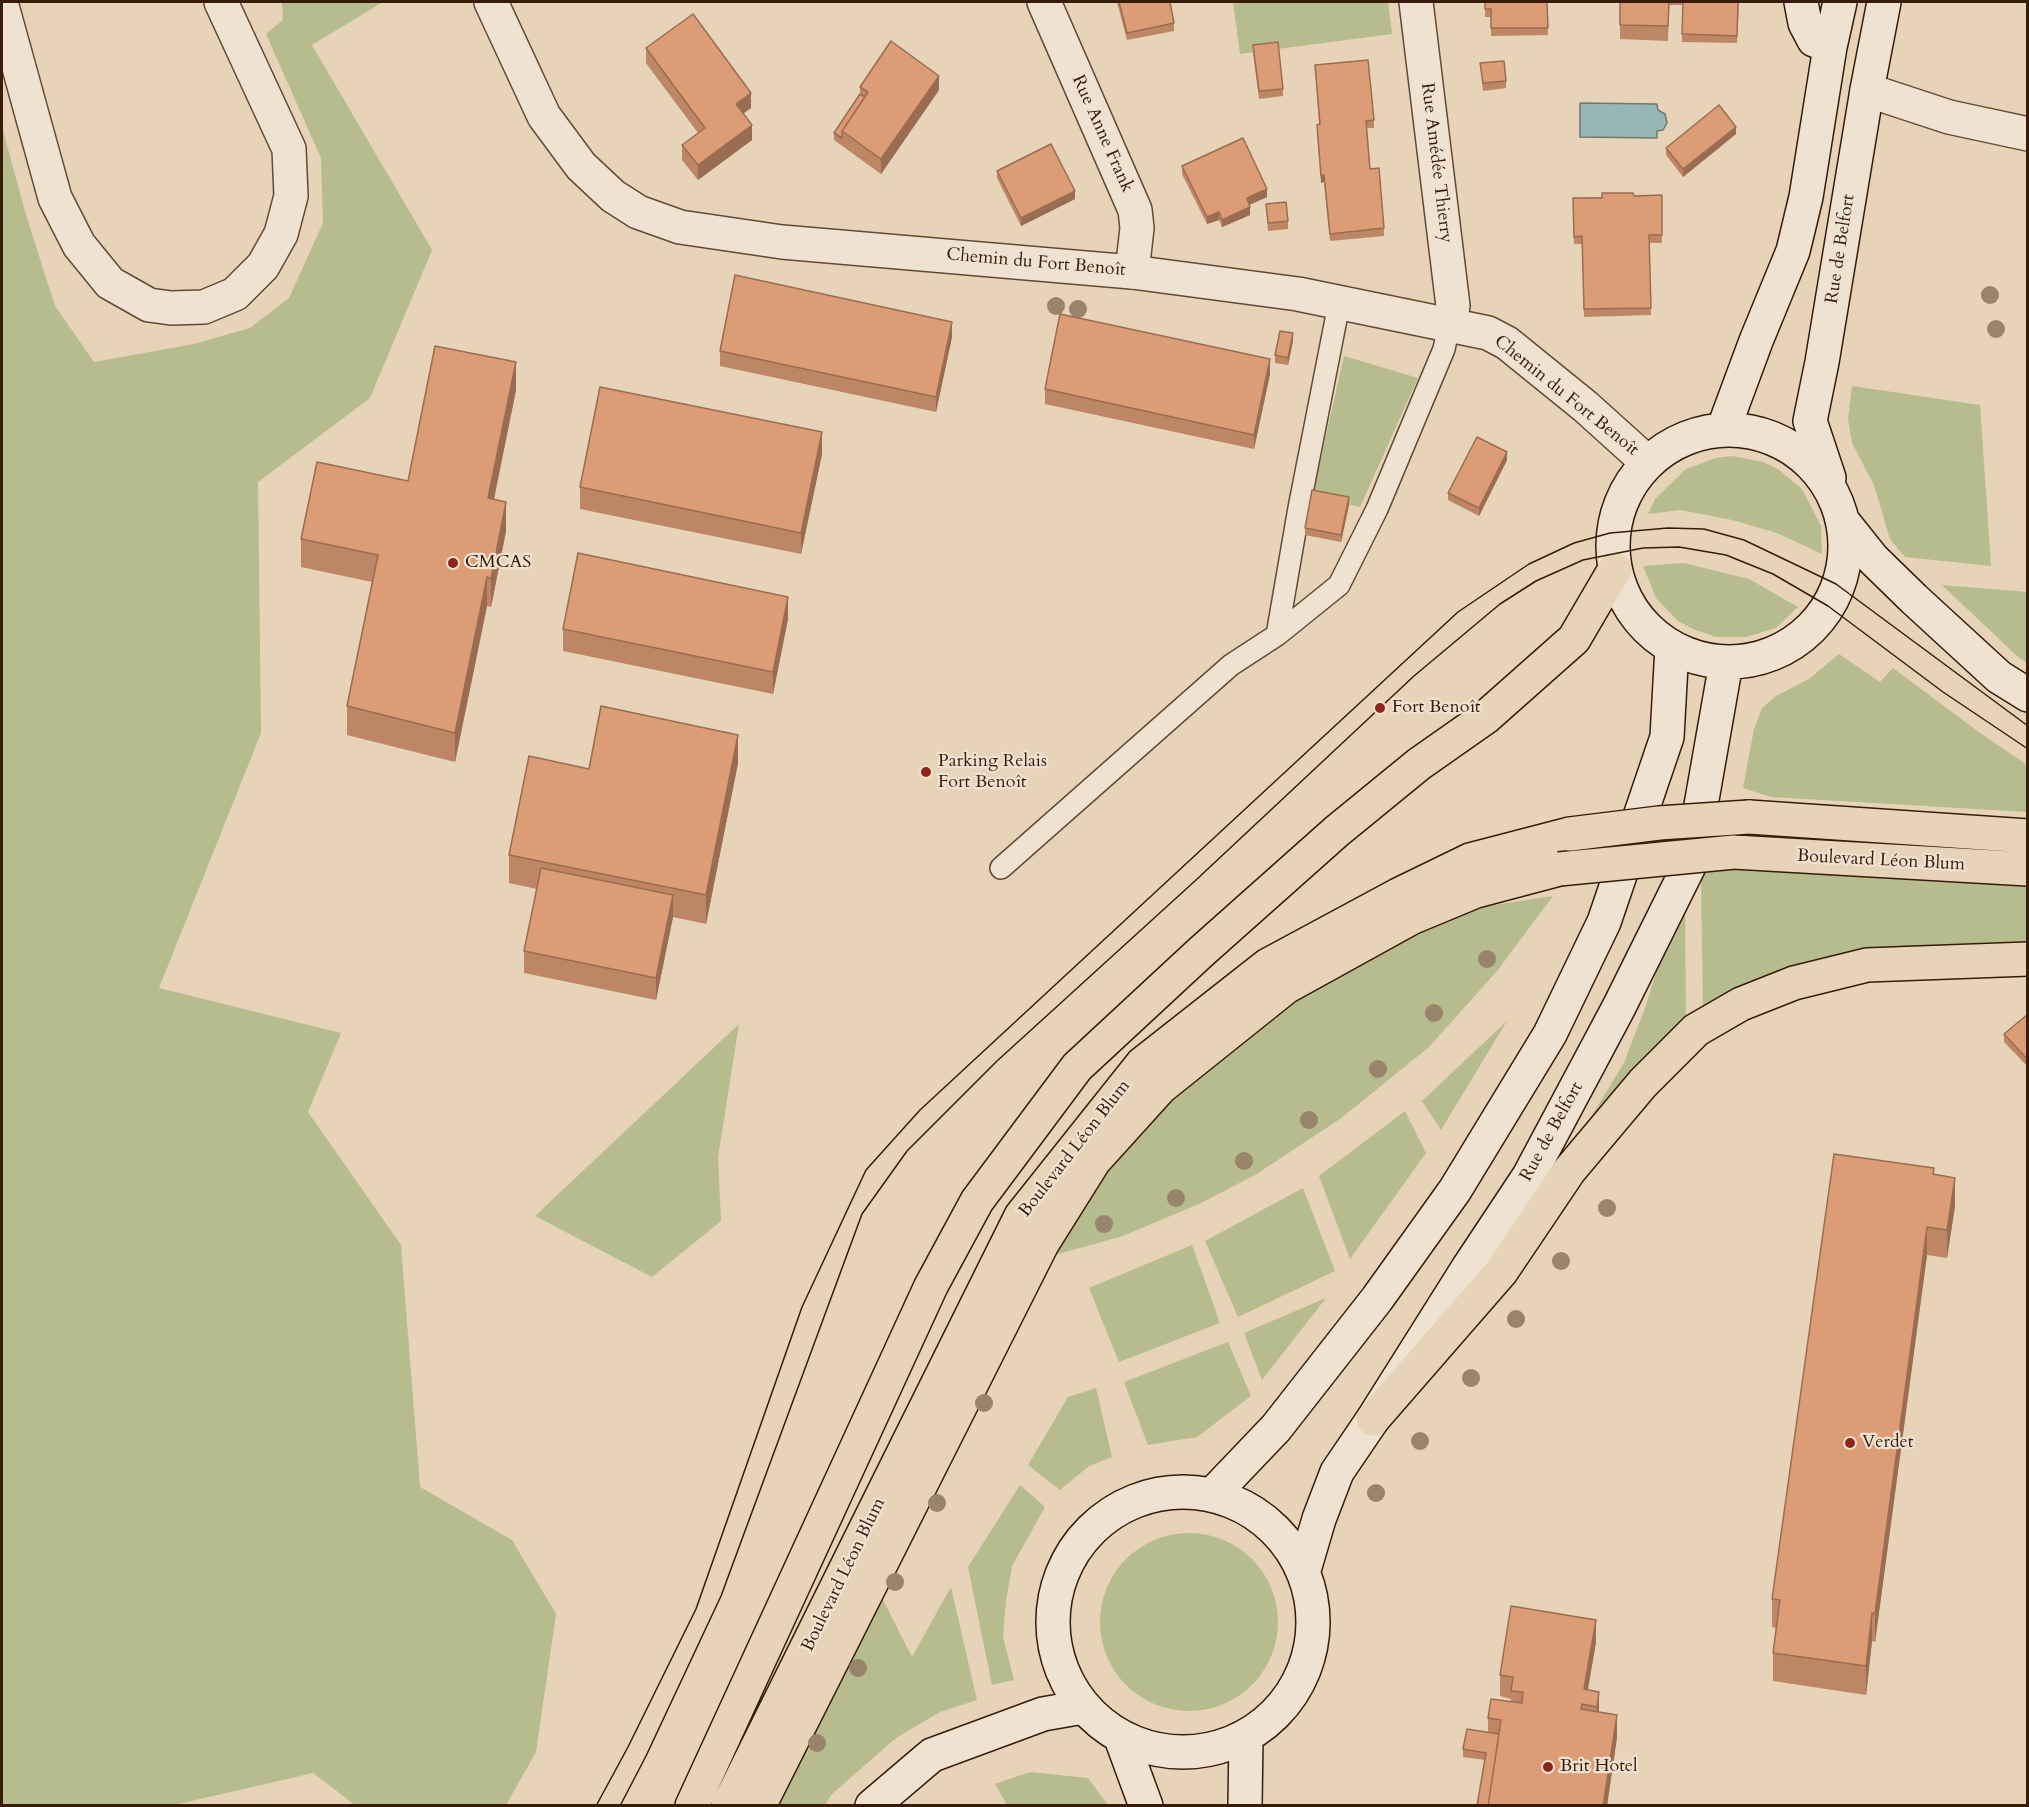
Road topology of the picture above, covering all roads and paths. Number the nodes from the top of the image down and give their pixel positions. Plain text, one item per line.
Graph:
1 (221, 2) edge
2 (491, 2) edge
3 (1044, 2) edge
4 (1416, 2) edge
5 (1801, 2) edge
6 (1840, 2) edge
7 (1861, 2) edge
8 (1884, 2) edge
9 (2, 6) edge
10 (1830, 47) junction
11 (1867, 90) junction
12 (2028, 134) edge
13 (1132, 272) junction
14 (1339, 304) junction
15 (1449, 325) junction
16 (1723, 430) junction
17 (1648, 463) junction
18 (1840, 509) junction
19 (1615, 569) junction
20 (1277, 634) junction
21 (1672, 647) junction
22 (1726, 663) junction
23 (2028, 695) edge
24 (2028, 836) edge
25 (1001, 867) dead end
26 (2028, 869) edge
27 (2028, 958) edge
28 (1373, 1419) junction
29 (1214, 1494) junction
30 (1304, 1570) junction
31 (1083, 1707) junction
32 (1246, 1737) junction
33 (1121, 1738) junction
34 (692, 1806) edge
35 (728, 1806) edge
36 (759, 1806) edge
37 (872, 1806) edge
38 (1146, 1806) edge
39 (1245, 1806) edge

1 - 9 main road
2 - 13 main road, Chemin du Fort Benoît
3 - 13 main road, Rue Anne Frank
4 - 15 main road, Rue Amédée Thierry
5 - 10 main road
6 - 10 main road
7 - 11 main road
8 - 11 main road, Rue de Belfort
10 - 16 main road
11 - 12 main road
11 - 18 main road, Rue de Belfort
13 - 14 main road, Chemin du Fort Benoît
14 - 15 main road, Chemin du Fort Benoît
14 - 20 lane
15 - 17 main road, Chemin du Fort Benoît
15 - 20 lane
16 - 17 main road
16 - 18 main road
17 - 19 main road
18 - 22 main road
18 - 23 main road
19 - 21 main road
19 - 34 main road
20 - 25 lane
21 - 22 main road
21 - 29 main road
22 - 28 main road, Rue de Belfort
24 - 35 main road, Boulevard Léon Blum, bridge
26 - 36 main road, Boulevard Léon Blum, bridge
27 - 28 main road
28 - 30 main road, Rue de Belfort
29 - 30 main road
29 - 31 main road
30 - 32 main road
31 - 33 main road
31 - 37 main road
32 - 33 main road
32 - 39 main road
33 - 38 main road

